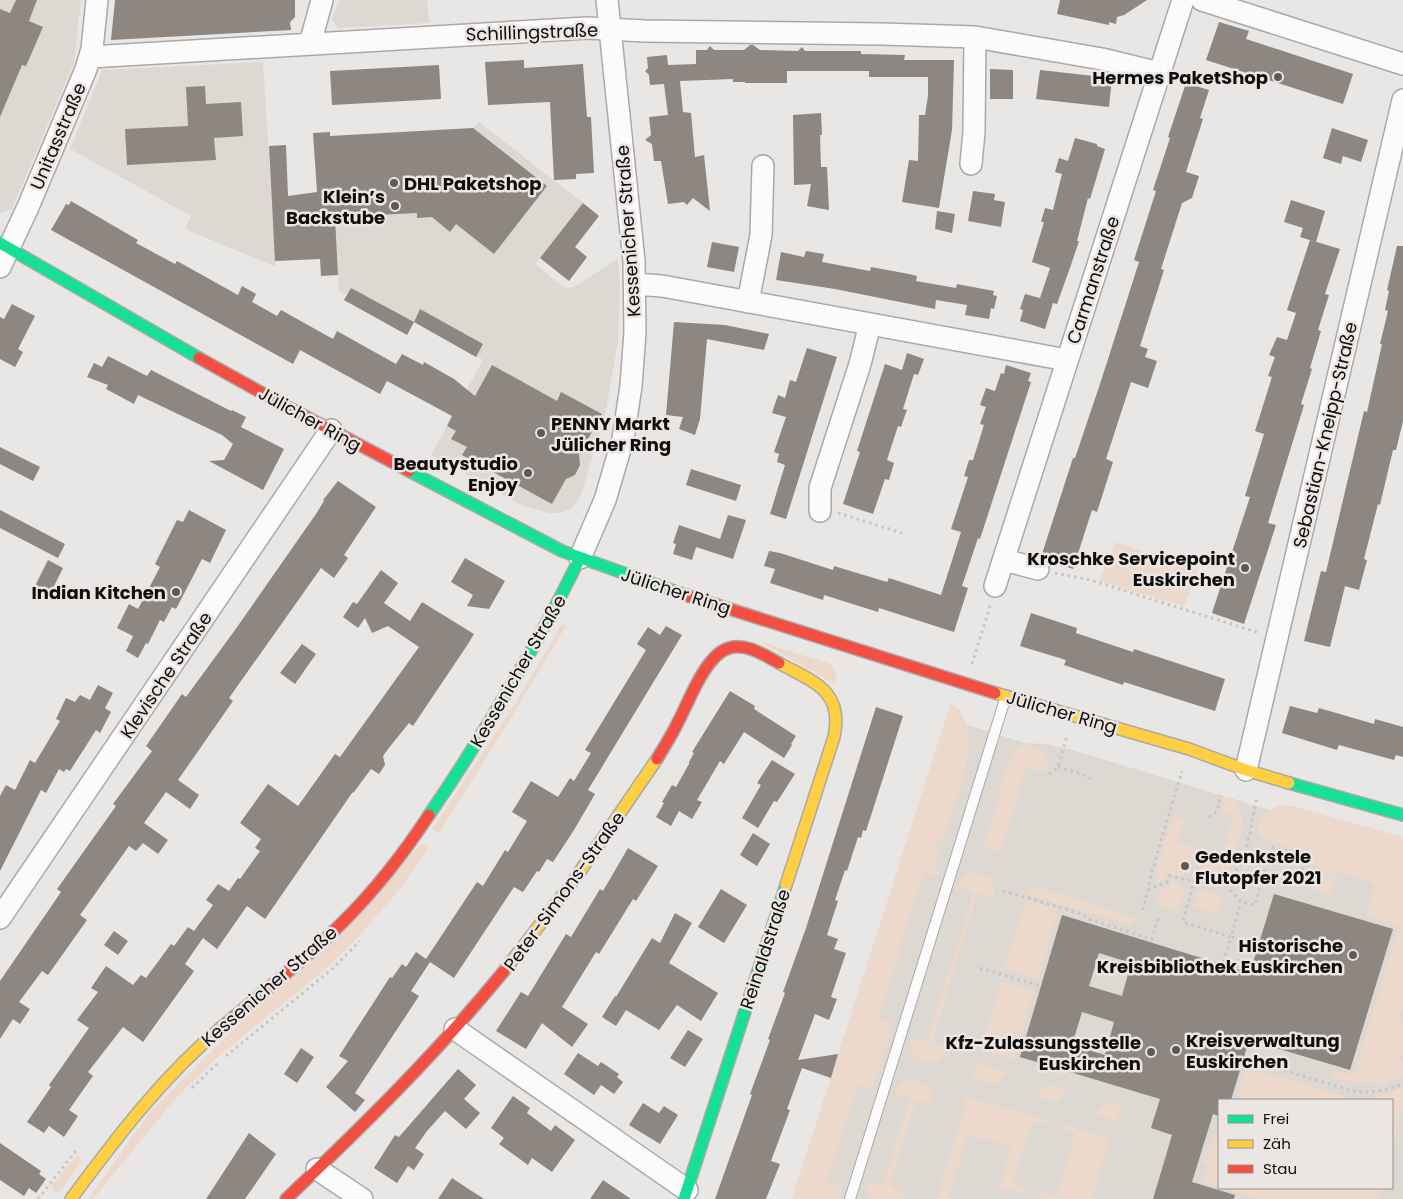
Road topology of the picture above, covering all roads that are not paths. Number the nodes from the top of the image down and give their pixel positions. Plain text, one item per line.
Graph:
1 (97, 0) edge
2 (322, 0) edge
3 (607, 0) edge
4 (1183, 0) edge
5 (1202, 0) edge
6 (610, 29) junction
7 (975, 37) junction
8 (310, 44) junction
9 (90, 57) junction
10 (1403, 64) edge
11 (1159, 74) junction
12 (1403, 100) edge
13 (971, 164) dead end
14 (763, 166) dead end
15 (3, 253) edge
16 (635, 284) junction
17 (748, 302) junction
18 (870, 324) junction
19 (1067, 360) junction
20 (331, 430) junction
21 (820, 511) road end
22 (580, 558) junction
23 (1004, 560) junction
24 (1038, 569) road end
25 (995, 586) dead end
26 (1006, 696) junction
27 (833, 699) joint
28 (1254, 772) junction
29 (1403, 815) edge
30 (0, 918) edge
31 (455, 1029) junction
32 (317, 1169) junction
33 (685, 1195) edge
34 (71, 1199) edge
35 (286, 1199) edge
36 (362, 1199) edge
37 (850, 1199) edge

1 - 9 street, Unitasstraße
2 - 8 street
3 - 6 street, Kessenicher Straße
4 - 11 street, Carmanstraße
5 - 10 street
6 - 7 street, Schillingstraße
6 - 8 street, Schillingstraße
6 - 16 street, Kessenicher Straße
7 - 11 street, Schillingstraße
7 - 13 street
8 - 9 street, Schillingstraße
9 - 15 street, Unitasstraße
11 - 19 street, Carmanstraße
12 - 28 street, Sebastian-Kneipp-Straße
14 - 17 street
15 - 20 main road, Jülicher Ring
16 - 17 street
16 - 22 street, Kessenicher Straße
17 - 18 street
18 - 19 street
18 - 21 street
19 - 23 street, Carmanstraße
20 - 22 main road, Jülicher Ring
20 - 30 street, Klevische Straße
22 - 26 main road, Jülicher Ring
22 - 34 main road, Kessenicher Straße
23 - 24 street
23 - 25 street, Carmanstraße
26 - 28 main road, Jülicher Ring
26 - 37 lane
27 - 31 main road, Peter-Simons-Straße
27 - 33 main road, Reinaldstraße
28 - 29 main road, Jülicher Ring
31 - 32 main road, Peter-Simons-Straße
31 - 33 street
32 - 35 main road, Peter-Simons-Straße
32 - 36 street

